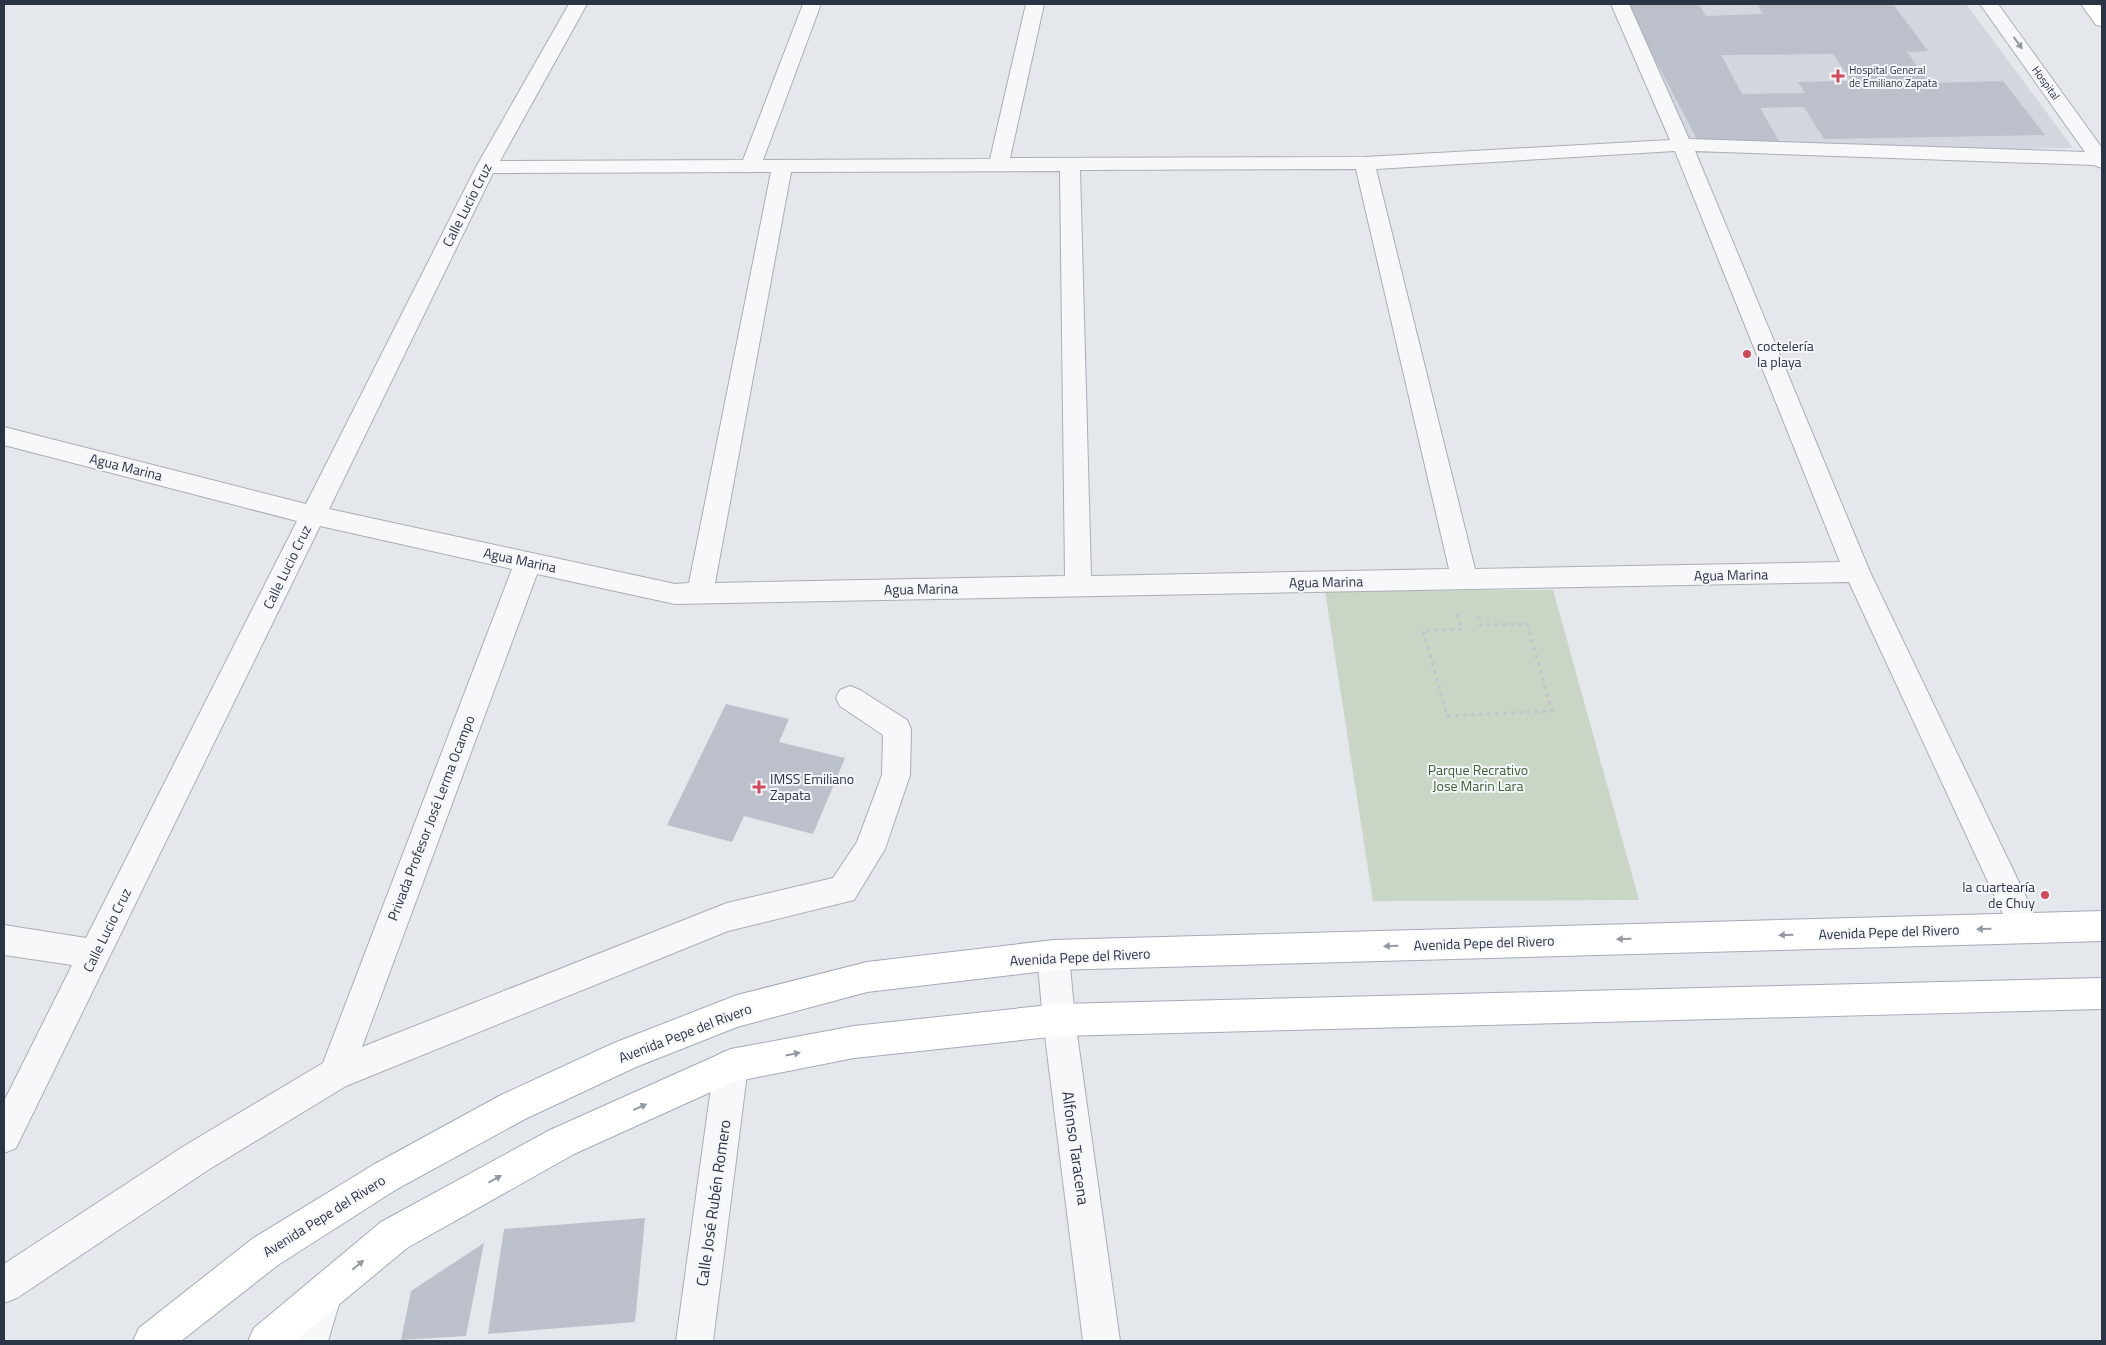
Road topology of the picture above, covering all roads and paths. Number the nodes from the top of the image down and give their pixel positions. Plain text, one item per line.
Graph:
1 (578, 4) edge
2 (812, 4) edge
3 (1035, 4) edge
4 (1620, 4) edge
5 (1989, 4) edge
6 (2090, 4) edge
7 (2102, 21) edge
8 (1682, 145) junction
9 (2101, 160) edge
10 (1365, 163) junction
11 (999, 164) junction
12 (1070, 164) junction
13 (752, 165) junction
14 (782, 165) junction
15 (486, 166) junction
16 (4, 436) edge
17 (313, 515) junction
18 (528, 562) junction
19 (1856, 572) junction
20 (1460, 580) junction
21 (1078, 586) junction
22 (700, 594) junction
23 (850, 698) dead end
24 (2102, 926) edge
25 (2025, 928) junction
26 (4, 940) edge
27 (95, 954) junction
28 (1054, 955) junction
29 (2102, 993) edge
30 (1059, 1020) junction
31 (731, 1066) junction
32 (335, 1074) junction
33 (4, 1136) edge
34 (4, 1285) edge
35 (324, 1294) junction
36 (152, 1341) edge
37 (267, 1341) edge
38 (310, 1341) edge
39 (694, 1341) edge
40 (1102, 1341) edge

1 - 15 street, Calle Lucio Cruz
2 - 13 street
3 - 11 street
4 - 8 street
5 -> 9 street, Hospital
6 - 7 main road
8 - 9 street
8 - 10 street
8 - 19 street
10 - 12 street
10 - 20 street
11 - 12 street
11 - 14 street
12 - 21 street
13 - 14 street
13 - 15 street
14 - 22 street
15 - 17 street, Calle Lucio Cruz
16 - 17 street, Agua Marina
17 - 18 street, Agua Marina
17 - 27 street, Calle Lucio Cruz
18 - 22 street, Agua Marina
18 - 32 street, Privada Profesor José Lerma Ocampo
19 - 20 street, Agua Marina
19 - 25 street
20 - 20 path
20 - 21 street, Agua Marina
21 - 22 street, Agua Marina
23 - 32 street
24 - 25 main road, Avenida Pepe del Rivero
25 -> 28 main road, Avenida Pepe del Rivero
26 - 27 street
27 - 33 street, Calle Lucio Cruz
28 - 30 street, Alfonso Taracena
28 - 36 main road, Avenida Pepe del Rivero
29 - 30 main road
31 -> 30 main road
30 - 40 street, Alfonso Taracena
35 -> 31 main road
31 - 39 street, Calle José Rubén Romero
32 - 34 street
35 - 37 main road
35 - 38 street

